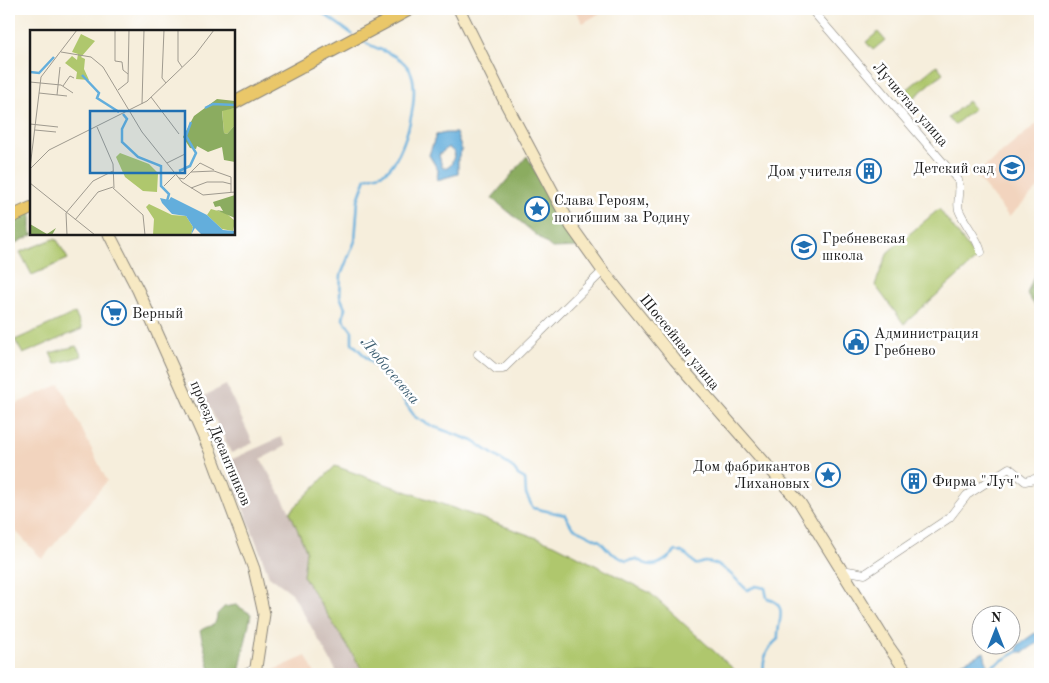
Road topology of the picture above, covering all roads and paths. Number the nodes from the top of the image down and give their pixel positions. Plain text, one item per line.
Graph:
1 (410, 9) edge
2 (459, 9) edge
3 (811, 9) edge
4 (235, 102) edge
5 (30, 208) edge
6 (9, 218) edge
7 (110, 235) edge
8 (981, 252) dead end
9 (604, 271) junction
10 (478, 354) dead end
11 (1040, 478) edge
12 (842, 570) junction
13 (256, 671) edge
14 (244, 674) edge
15 (908, 674) edge

1 - 4 main road
2 - 9 street, Шоссейная улица
3 - 8 street, Лучистая улица
5 - 6 main road
7 - 13 street, проезд Десантников
9 - 10 street
9 - 12 street, Шоссейная улица
11 - 12 street
12 - 15 street, Шоссейная улица
13 - 14 street

